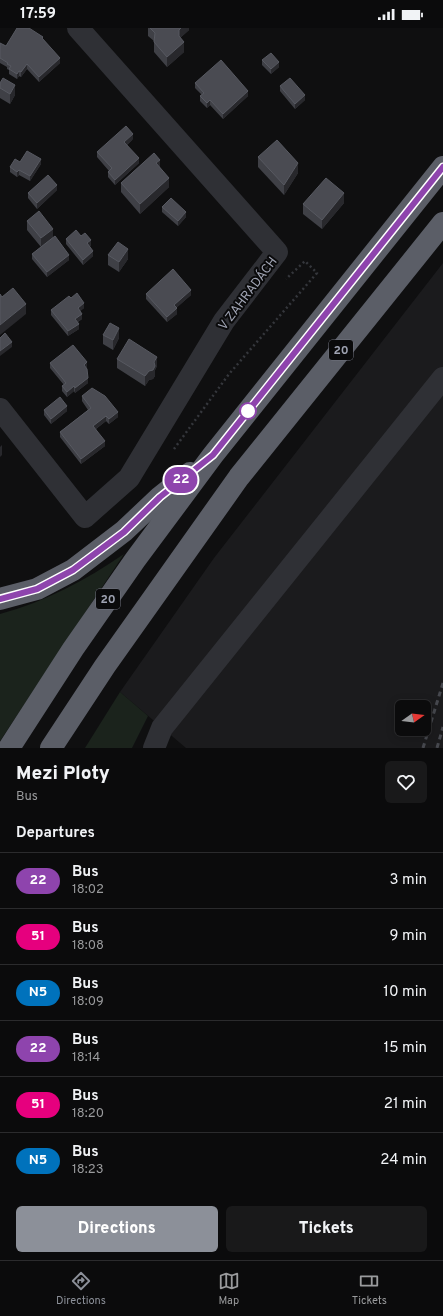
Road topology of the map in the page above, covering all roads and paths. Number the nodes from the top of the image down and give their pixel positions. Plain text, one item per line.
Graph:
1 (78, 28) edge
2 (443, 167) edge
3 (443, 224) edge
4 (283, 281) dead end
5 (443, 378) edge
6 (0, 409) edge
7 (170, 454) dead end
8 (213, 455) junction
9 (0, 599) edge
10 (9, 748) edge
11 (51, 748) edge
12 (154, 748) edge

1 - 6 street, V ZAHRADÁCH
2 - 8 highway, 20
3 - 11 highway, 20
4 - 7 path
5 - 12 street
8 - 9 highway
8 - 10 highway, 20

